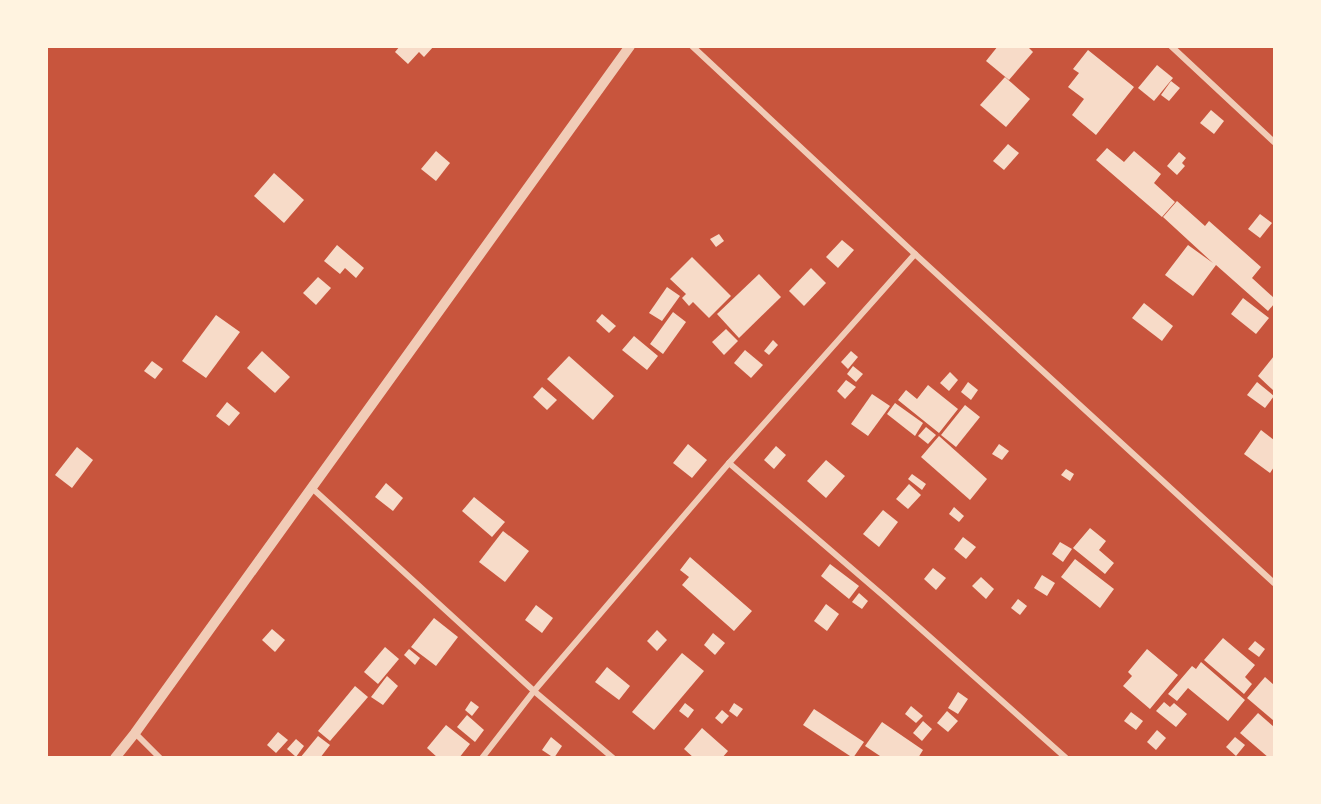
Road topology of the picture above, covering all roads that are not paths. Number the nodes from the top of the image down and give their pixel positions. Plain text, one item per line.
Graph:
1 (630, 46) edge
2 (692, 46) edge
3 (1171, 46) edge
4 (1275, 142) edge
5 (915, 254) junction
6 (729, 463) junction
7 (312, 488) junction
8 (1275, 583) edge
9 (534, 691) junction
10 (135, 733) junction
11 (115, 758) edge
12 (160, 758) edge
13 (482, 758) edge
14 (613, 758) edge
15 (1066, 758) edge

1 - 7 street
2 - 5 street
3 - 4 street
5 - 6 street
5 - 8 street
6 - 9 street
6 - 15 street
7 - 9 street
7 - 10 street
9 - 13 street
9 - 14 street
10 - 11 street
10 - 12 street

